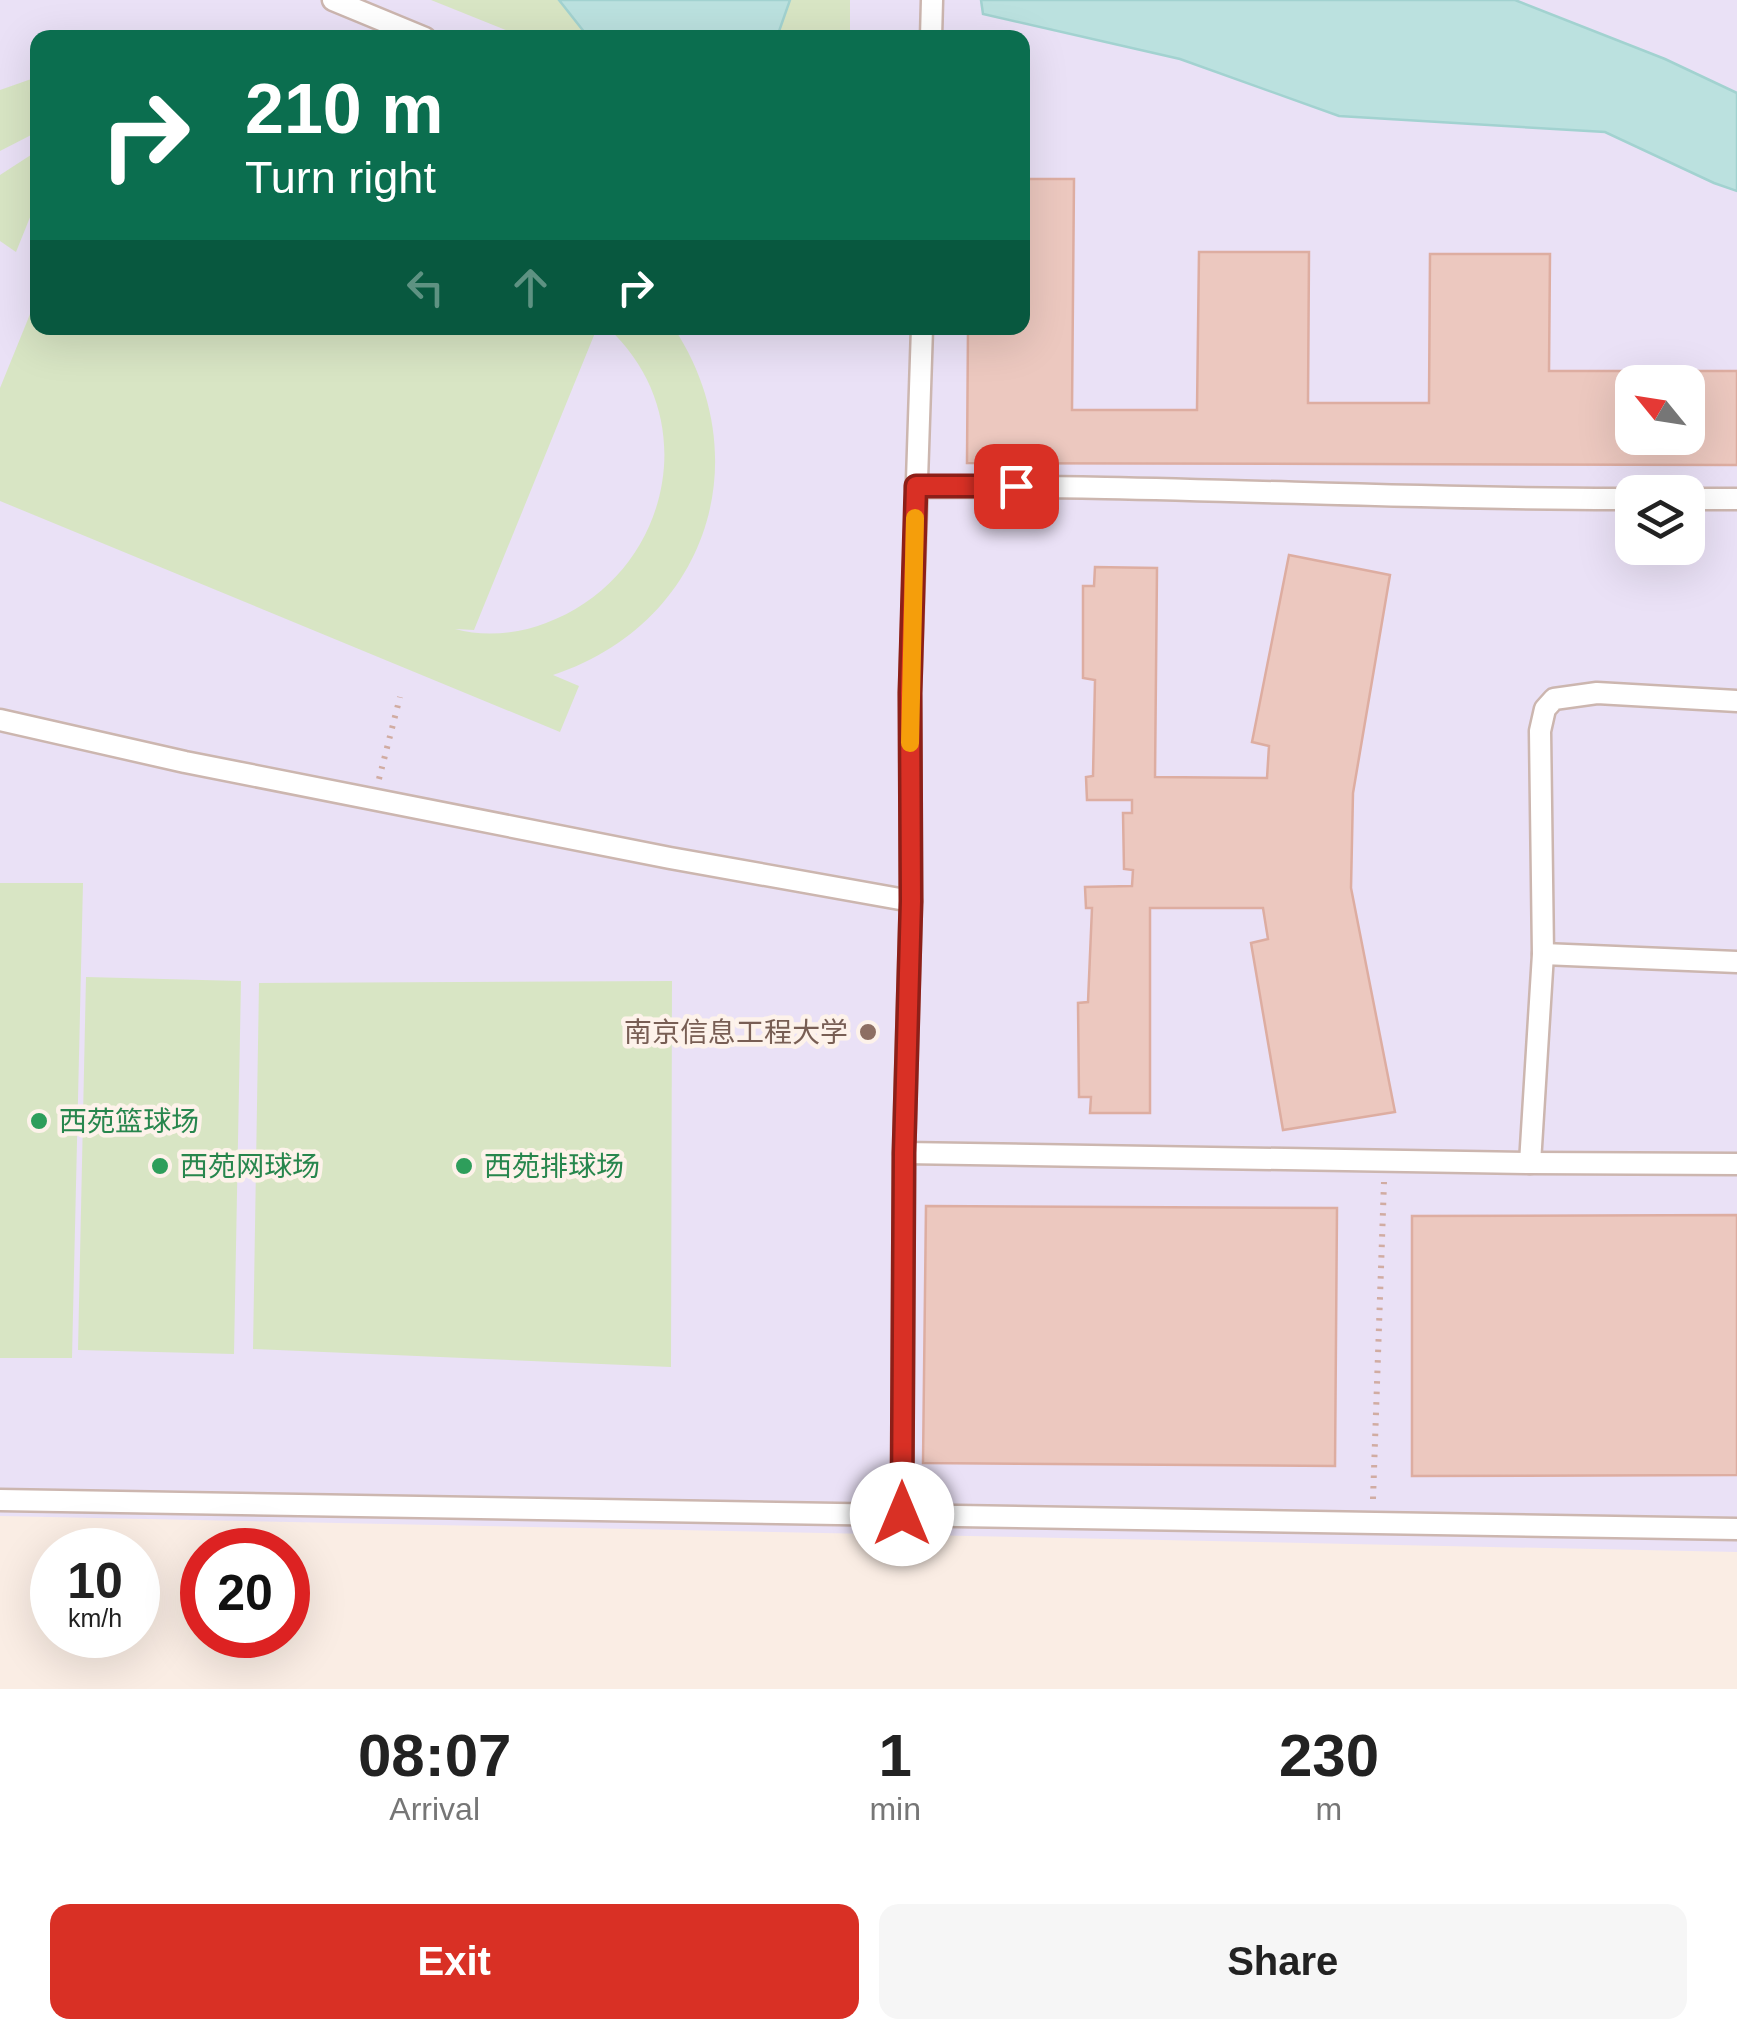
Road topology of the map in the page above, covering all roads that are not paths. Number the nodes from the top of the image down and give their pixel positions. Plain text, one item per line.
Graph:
1 (333, 0) edge
2 (932, 5) edge
3 (406, 30) edge
4 (931, 30) edge
5 (922, 335) edge
6 (916, 486) junction
7 (1737, 498) edge
8 (1615, 499) edge
9 (1705, 499) edge
10 (1737, 701) edge
11 (0, 720) edge
12 (911, 901) junction
13 (1542, 954) junction
14 (1737, 962) edge
15 (904, 1153) junction
16 (1530, 1163) junction
17 (1737, 1164) edge
18 (0, 1500) edge
19 (902, 1514) junction
20 (1737, 1529) edge

1 - 3 lane
2 - 4 lane
5 - 6 lane
6 - 8 lane
6 - 12 lane
7 - 9 lane
10 - 13 lane
11 - 12 lane
12 - 15 lane
13 - 14 lane
13 - 16 lane
15 - 16 lane
15 - 19 lane
16 - 17 lane
18 - 19 lane
19 - 20 lane

